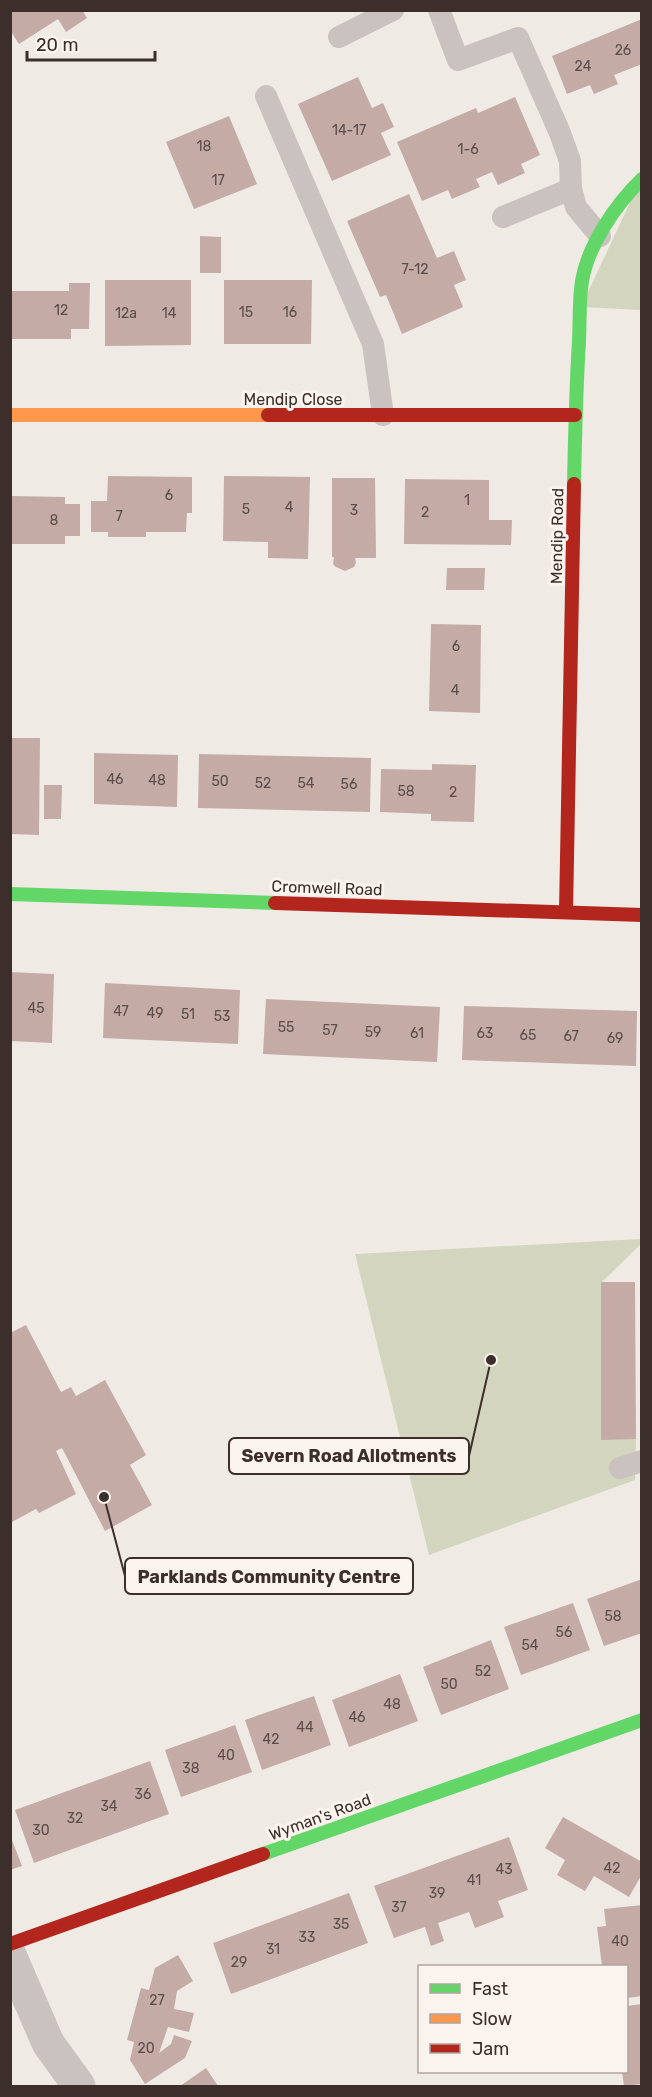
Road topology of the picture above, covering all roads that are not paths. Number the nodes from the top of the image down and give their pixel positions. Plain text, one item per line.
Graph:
1 (393, 10) edge
2 (438, 10) edge
3 (339, 37) dead end
4 (266, 96) dead end
5 (642, 179) edge
6 (571, 189) junction
7 (503, 217) dead end
8 (600, 236) junction
9 (10, 415) edge
10 (383, 415) junction
11 (575, 415) junction
12 (10, 894) edge
13 (566, 912) junction
14 (642, 915) edge
15 (642, 1461) edge
16 (620, 1468) dead end
17 (642, 1720) edge
18 (10, 1944) edge
19 (10, 1955) edge
20 (79, 2086) edge

1 - 3 lane
2 - 6 lane
4 - 10 lane
5 - 8 street, Mendip Road
6 - 7 lane
6 - 8 lane
8 - 11 street, Mendip Road
9 - 10 street, Mendip Close
10 - 11 street, Mendip Close
11 - 13 street, Mendip Road
12 - 13 street, Cromwell Road
13 - 14 street, Cromwell Road
15 - 16 lane
17 - 18 street, Wyman's Road
19 - 20 street

